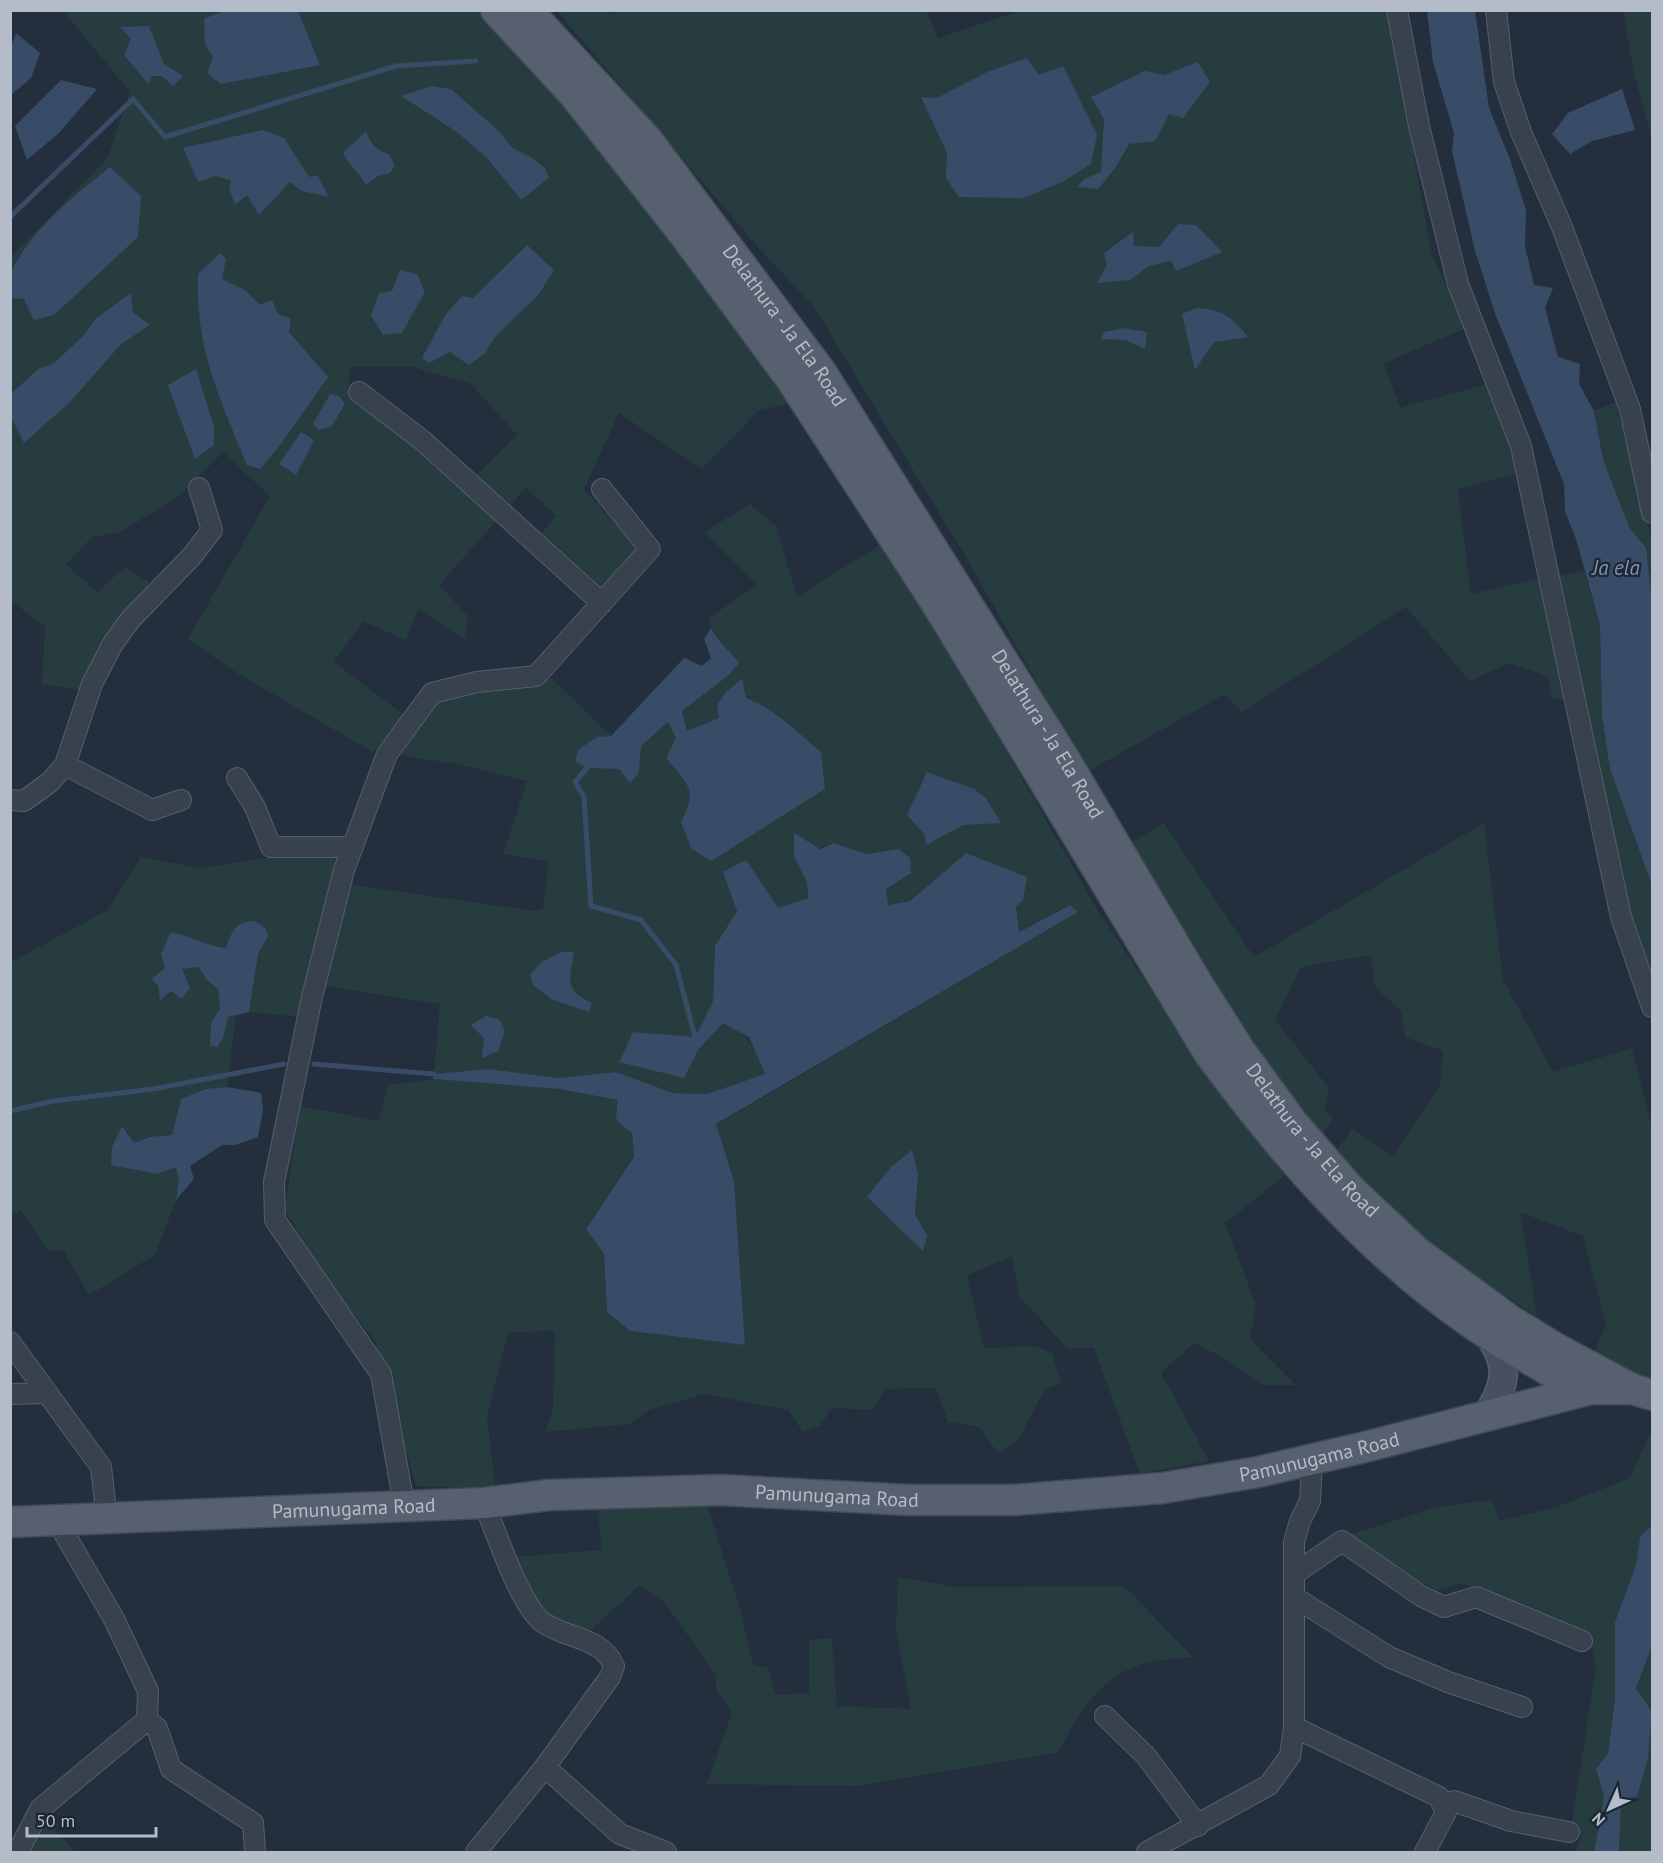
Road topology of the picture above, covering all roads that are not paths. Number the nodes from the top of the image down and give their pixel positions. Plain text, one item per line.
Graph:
1 (496, 10) edge
2 (527, 10) edge
3 (1397, 10) edge
4 (1496, 10) edge
5 (359, 393) dead end
6 (199, 488) dead end
7 (602, 489) dead end
8 (1653, 513) edge
9 (602, 603) junction
10 (65, 765) junction
11 (237, 778) dead end
12 (10, 800) edge
13 (181, 800) dead end
14 (353, 847) junction
15 (1653, 1007) edge
16 (1487, 1333) junction
17 (10, 1342) edge
18 (1583, 1390) junction
19 (1642, 1392) edge
20 (47, 1393) junction
21 (10, 1394) edge
22 (1488, 1414) junction
23 (1312, 1459) junction
24 (484, 1503) junction
25 (404, 1505) junction
26 (107, 1519) junction
27 (57, 1521) junction
28 (10, 1522) edge
29 (1294, 1574) junction
30 (1294, 1597) junction
31 (1582, 1641) dead end
32 (1522, 1707) dead end
33 (1105, 1716) dead end
34 (147, 1720) junction
35 (1294, 1727) junction
36 (545, 1767) junction
37 (1444, 1804) junction
38 (1198, 1826) junction
39 (1569, 1832) dead end
40 (18, 1852) edge
41 (255, 1852) edge
42 (476, 1852) edge
43 (666, 1852) edge
44 (1147, 1852) edge
45 (1425, 1852) edge

1 - 16 main road, Delathura - Ja Ela Road
2 - 19 main road, Delathura - Ja Ela Road
3 - 15 street
4 - 8 street
5 - 9 street
6 - 10 street
7 - 9 street
9 - 14 street
10 - 12 street
10 - 13 street
11 - 14 street
14 - 25 street
16 - 18 main road, Delathura - Ja Ela Road
16 - 22 main road
17 - 20 street
18 - 19 main road, Pamunugama Road
18 - 22 main road, Pamunugama Road
20 - 21 street
20 - 26 street
22 - 23 main road, Pamunugama Road
23 - 24 main road, Pamunugama Road
23 - 29 street
24 - 25 main road, Pamunugama Road
24 - 36 street
25 - 26 main road, Pamunugama Road
26 - 27 main road, Pamunugama Road
27 - 28 main road, Pamunugama Road
27 - 34 street
29 - 30 street
29 - 31 street
30 - 32 street
30 - 35 street
33 - 38 street
34 - 40 street
34 - 41 street
35 - 37 street
35 - 38 street
36 - 42 street
36 - 43 street
37 - 39 street
37 - 45 street
38 - 44 street

